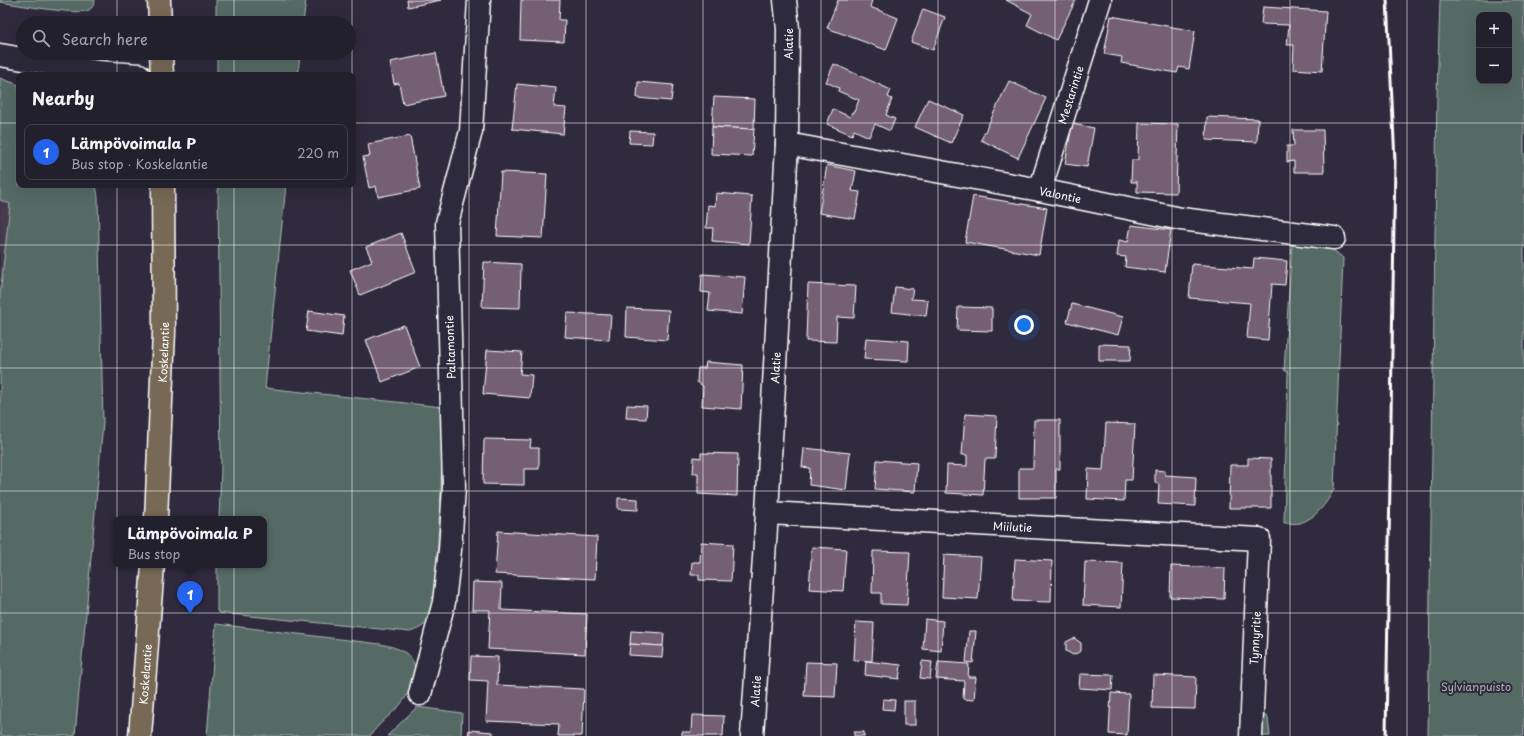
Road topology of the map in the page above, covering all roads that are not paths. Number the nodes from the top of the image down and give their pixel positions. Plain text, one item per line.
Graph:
1 (159, 0) edge
2 (479, 0) edge
3 (785, 0) edge
4 (1100, 0) edge
5 (160, 16) edge
6 (0, 55) edge
7 (16, 58) edge
8 (29, 60) edge
9 (161, 60) edge
10 (98, 72) edge
11 (162, 72) edge
12 (787, 144) junction
13 (163, 188) edge
14 (1040, 190) junction
15 (1334, 238) dead end
16 (767, 513) junction
17 (156, 516) edge
18 (1259, 539) joint
19 (153, 568) edge
20 (420, 694) dead end
21 (140, 736) edge
22 (752, 736) edge
23 (1251, 736) edge

1 - 5 main road
2 - 20 street, Paltamontie
3 - 12 street, Alatie
4 - 14 street, Mestarintie
6 - 7 street
8 - 10 street
9 - 11 main road
12 - 14 street, Valontie
12 - 16 street, Alatie
13 - 17 main road, Koskelantie
14 - 15 street, Valontie
16 - 18 street, Miilutie
16 - 22 street, Alatie
18 - 23 street, Tynnyritie
19 - 21 main road, Koskelantie

